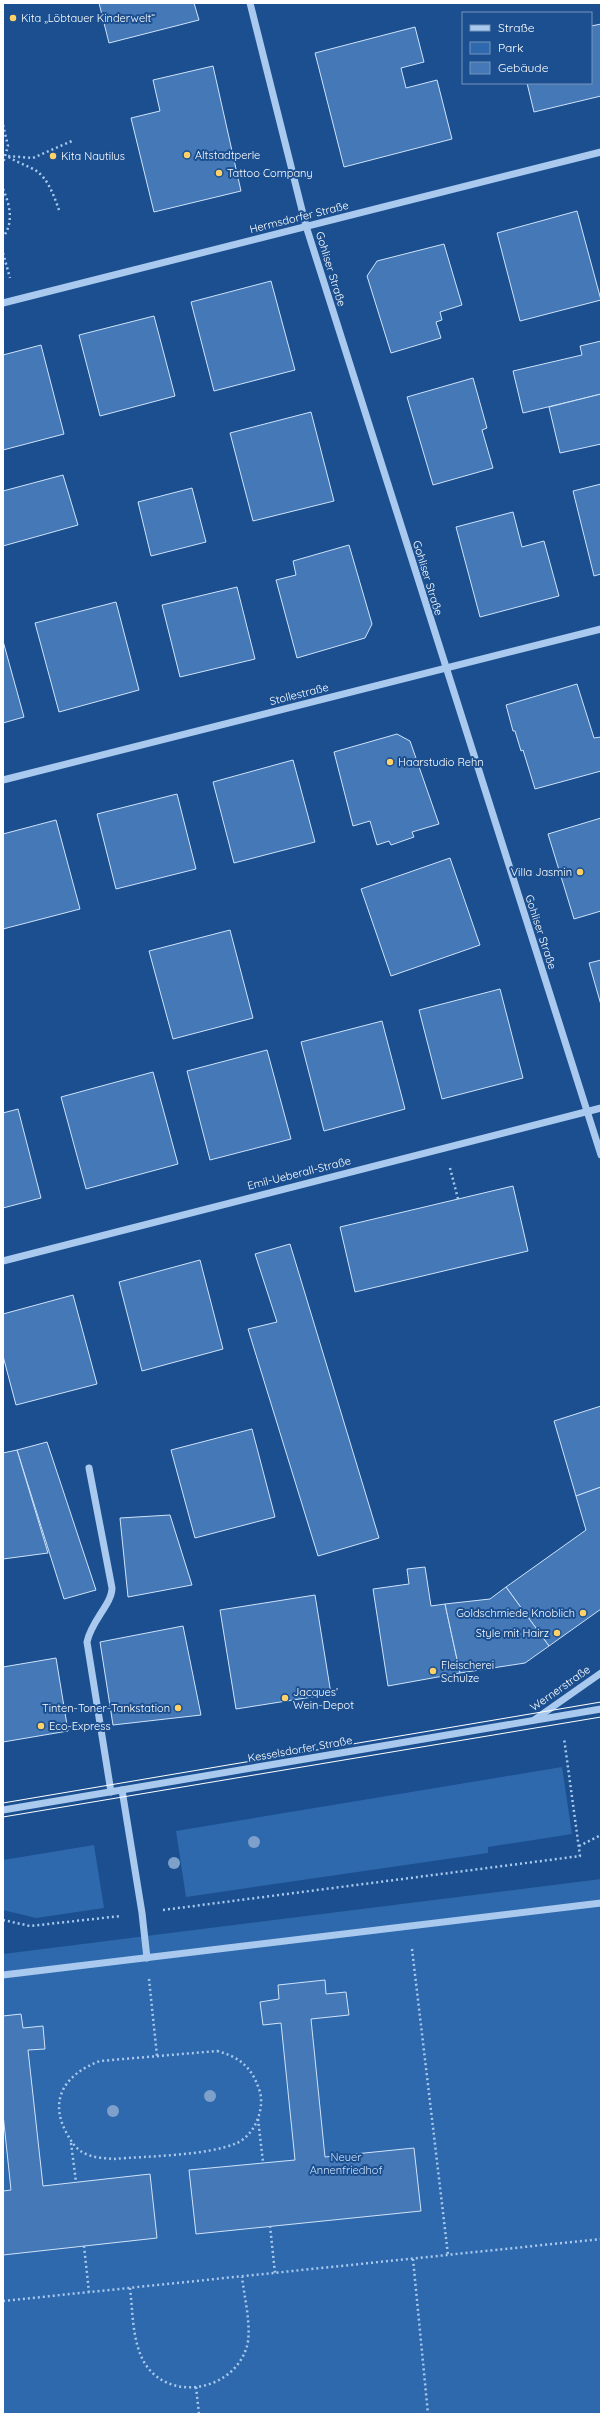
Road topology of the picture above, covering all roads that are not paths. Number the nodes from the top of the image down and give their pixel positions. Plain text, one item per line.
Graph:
1 (250, 3) edge
2 (601, 152) edge
3 (306, 226) junction
4 (3, 303) edge
5 (601, 629) edge
6 (445, 668) junction
7 (3, 780) edge
8 (601, 1108) edge
9 (587, 1111) junction
10 (601, 1155) edge
11 (3, 1261) edge
12 (89, 1468) dead end
13 (601, 1673) edge
14 (601, 1709) edge
15 (532, 1721) junction
16 (122, 1790) junction
17 (111, 1792) junction
18 (3, 1810) edge
19 (601, 1903) edge
20 (147, 1958) junction
21 (3, 1975) edge

1 - 3 street, Gohliser Straße
2 - 3 street, Hermsdorfer Straße
3 - 4 street, Hermsdorfer Straße
3 - 6 street, Gohliser Straße
5 - 6 street, Stollestraße
6 - 7 street, Stollestraße
6 - 9 street, Gohliser Straße
8 - 9 street, Emil-Ueberall-Straße
9 - 10 street, Gohliser Straße
9 - 11 street, Emil-Ueberall-Straße
12 - 17 street
13 - 15 street, Wernerstraße
14 - 15 street, Kesselsdorfer Straße
15 - 16 street, Kesselsdorfer Straße
16 - 17 street, Kesselsdorfer Straße
16 - 20 street
17 - 18 street, Kesselsdorfer Straße
19 - 20 street
20 - 21 street

